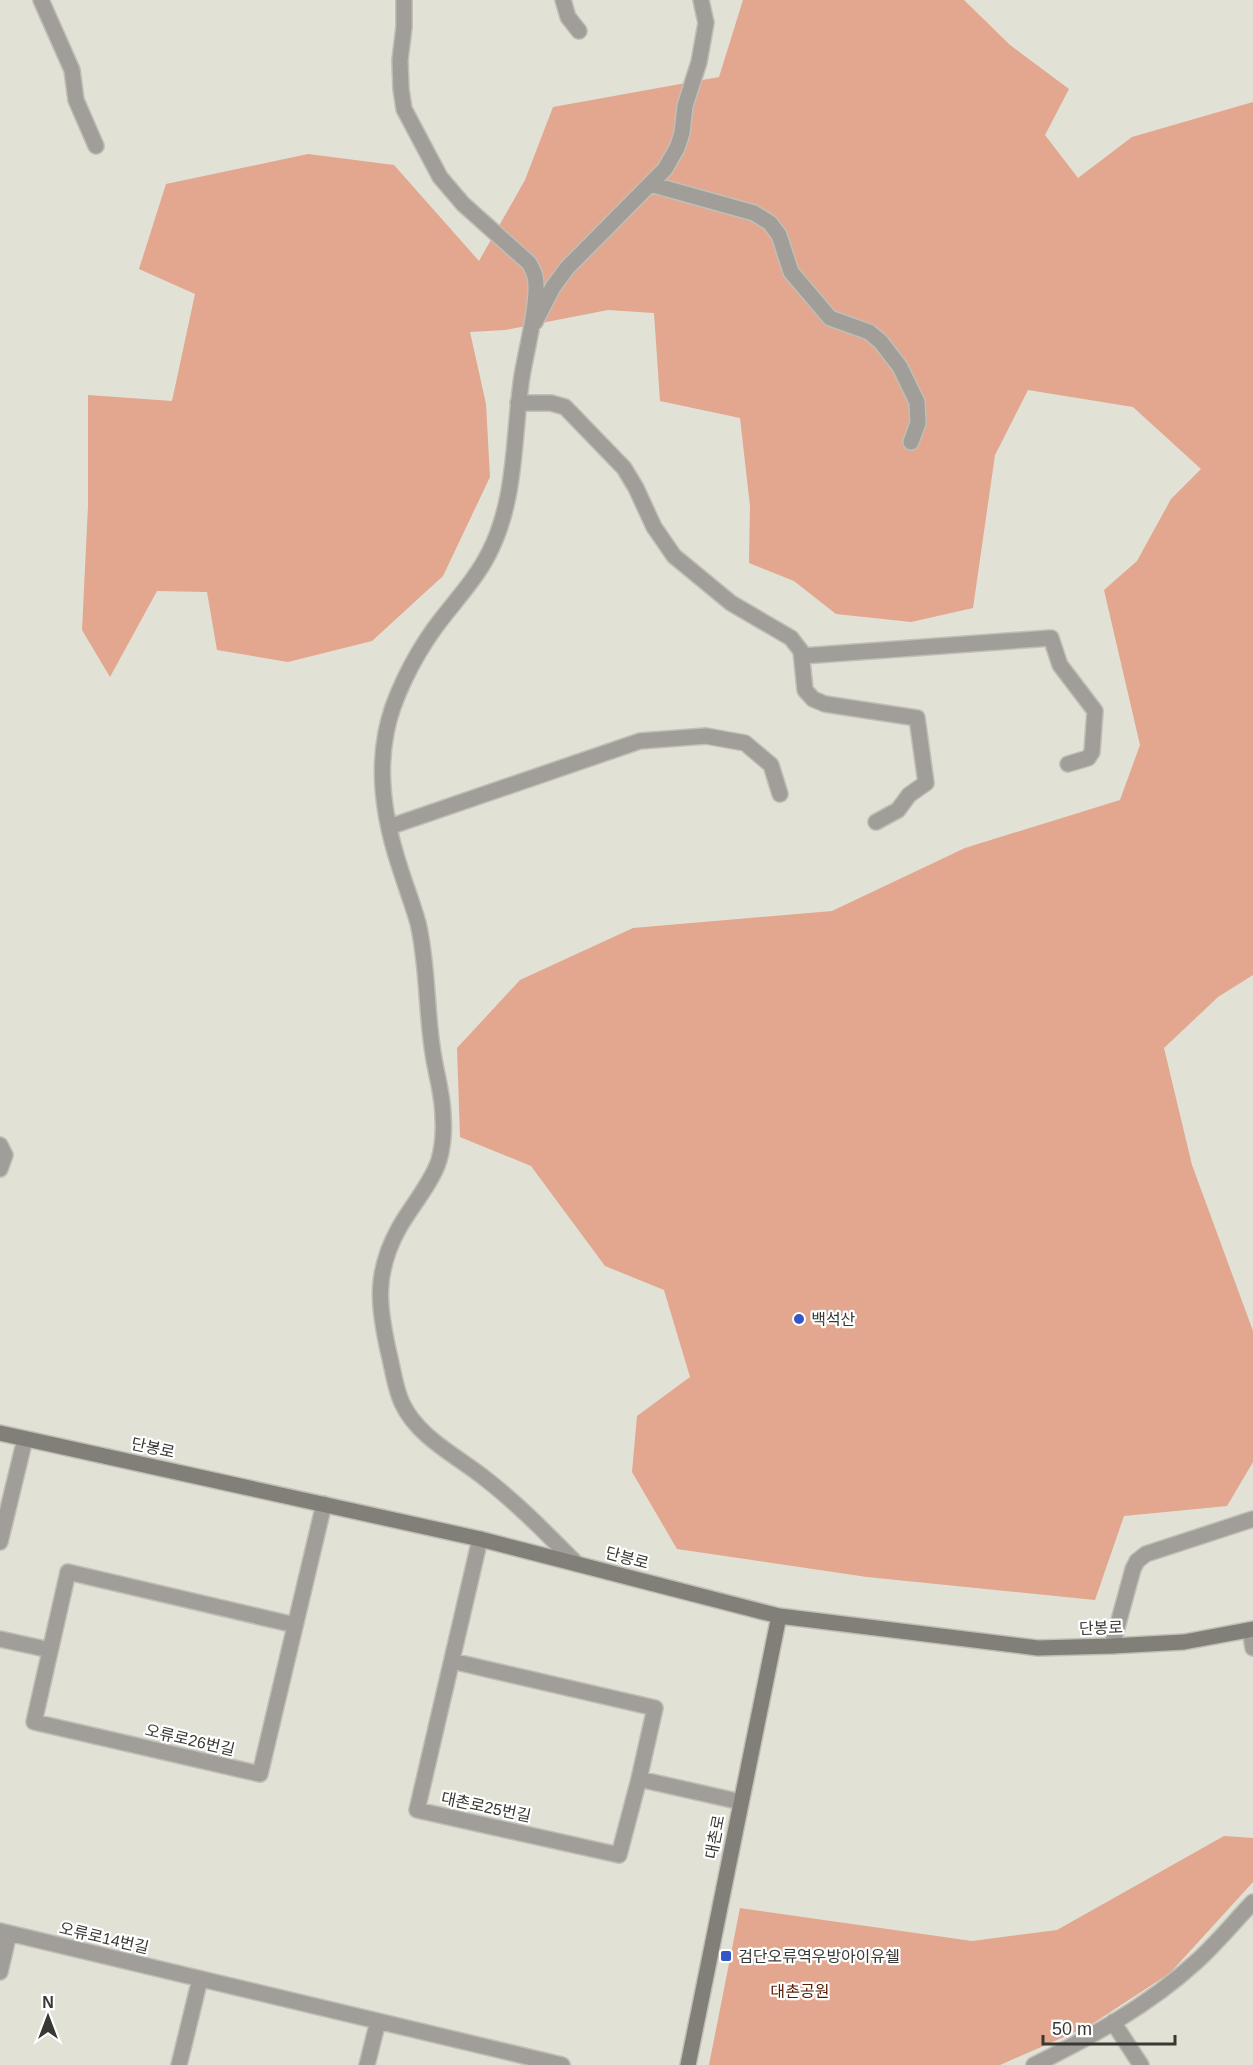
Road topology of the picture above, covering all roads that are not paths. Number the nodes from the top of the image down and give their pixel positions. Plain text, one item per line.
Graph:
1 (40, 0) edge
2 (404, 0) edge
3 (563, 0) edge
4 (701, 0) edge
5 (579, 31) dead end
6 (96, 146) dead end
7 (650, 184) junction
8 (530, 333) junction
9 (518, 403) junction
10 (911, 442) dead end
11 (802, 656) junction
12 (1068, 764) dead end
13 (780, 794) dead end
14 (876, 822) dead end
15 (389, 827) junction
16 (0, 1145) edge
17 (0, 1169) edge
18 (0, 1433) edge
19 (25, 1439) junction
20 (324, 1504) junction
21 (1253, 1519) edge
22 (480, 1539) junction
23 (0, 1542) edge
24 (577, 1564) junction
25 (779, 1616) junction
26 (295, 1624) junction
27 (1251, 1630) edge
28 (0, 1638) edge
29 (1112, 1646) junction
30 (1253, 1648) edge
31 (51, 1650) junction
32 (452, 1661) junction
33 (639, 1779) junction
34 (741, 1802) junction
35 (1253, 1902) edge
36 (4, 1932) edge
37 (0, 1972) edge
38 (200, 1979) junction
39 (378, 2021) junction
40 (1113, 2022) junction
41 (179, 2065) edge
42 (367, 2065) edge
43 (562, 2065) edge
44 (688, 2065) edge
45 (1034, 2065) edge
46 (1141, 2065) edge

1 - 6 street
2 - 8 street
3 - 5 street
4 - 7 street
7 - 8 street
7 - 10 street
8 - 9 street
9 - 11 street
9 - 15 street
11 - 12 street
11 - 14 street
13 - 15 street
15 - 24 street
16 - 17 street
18 - 19 street, 단봉로
19 - 20 street, 단봉로
19 - 23 street
20 - 22 street, 단봉로
20 - 26 street, 오류로26번길
21 - 29 street
22 - 24 street, 단봉로
22 - 32 street, 대촌로25번길
24 - 25 street, 단봉로
25 - 29 street, 단봉로
25 - 34 street, 대촌로
26 - 31 street, 오류로26번길
26 - 31 street, 오류로26번길
27 - 29 street, 단봉로
27 - 30 street
28 - 31 street
32 - 33 street, 대촌로25번길
32 - 33 street, 대촌로25번길
33 - 34 street
34 - 44 street, 대촌로
35 - 40 street
36 - 37 street
36 - 38 street, 오류로14번길
38 - 39 street, 오류로14번길
38 - 41 street
39 - 42 street
39 - 43 street, 오류로14번길
40 - 45 street
40 - 46 street

